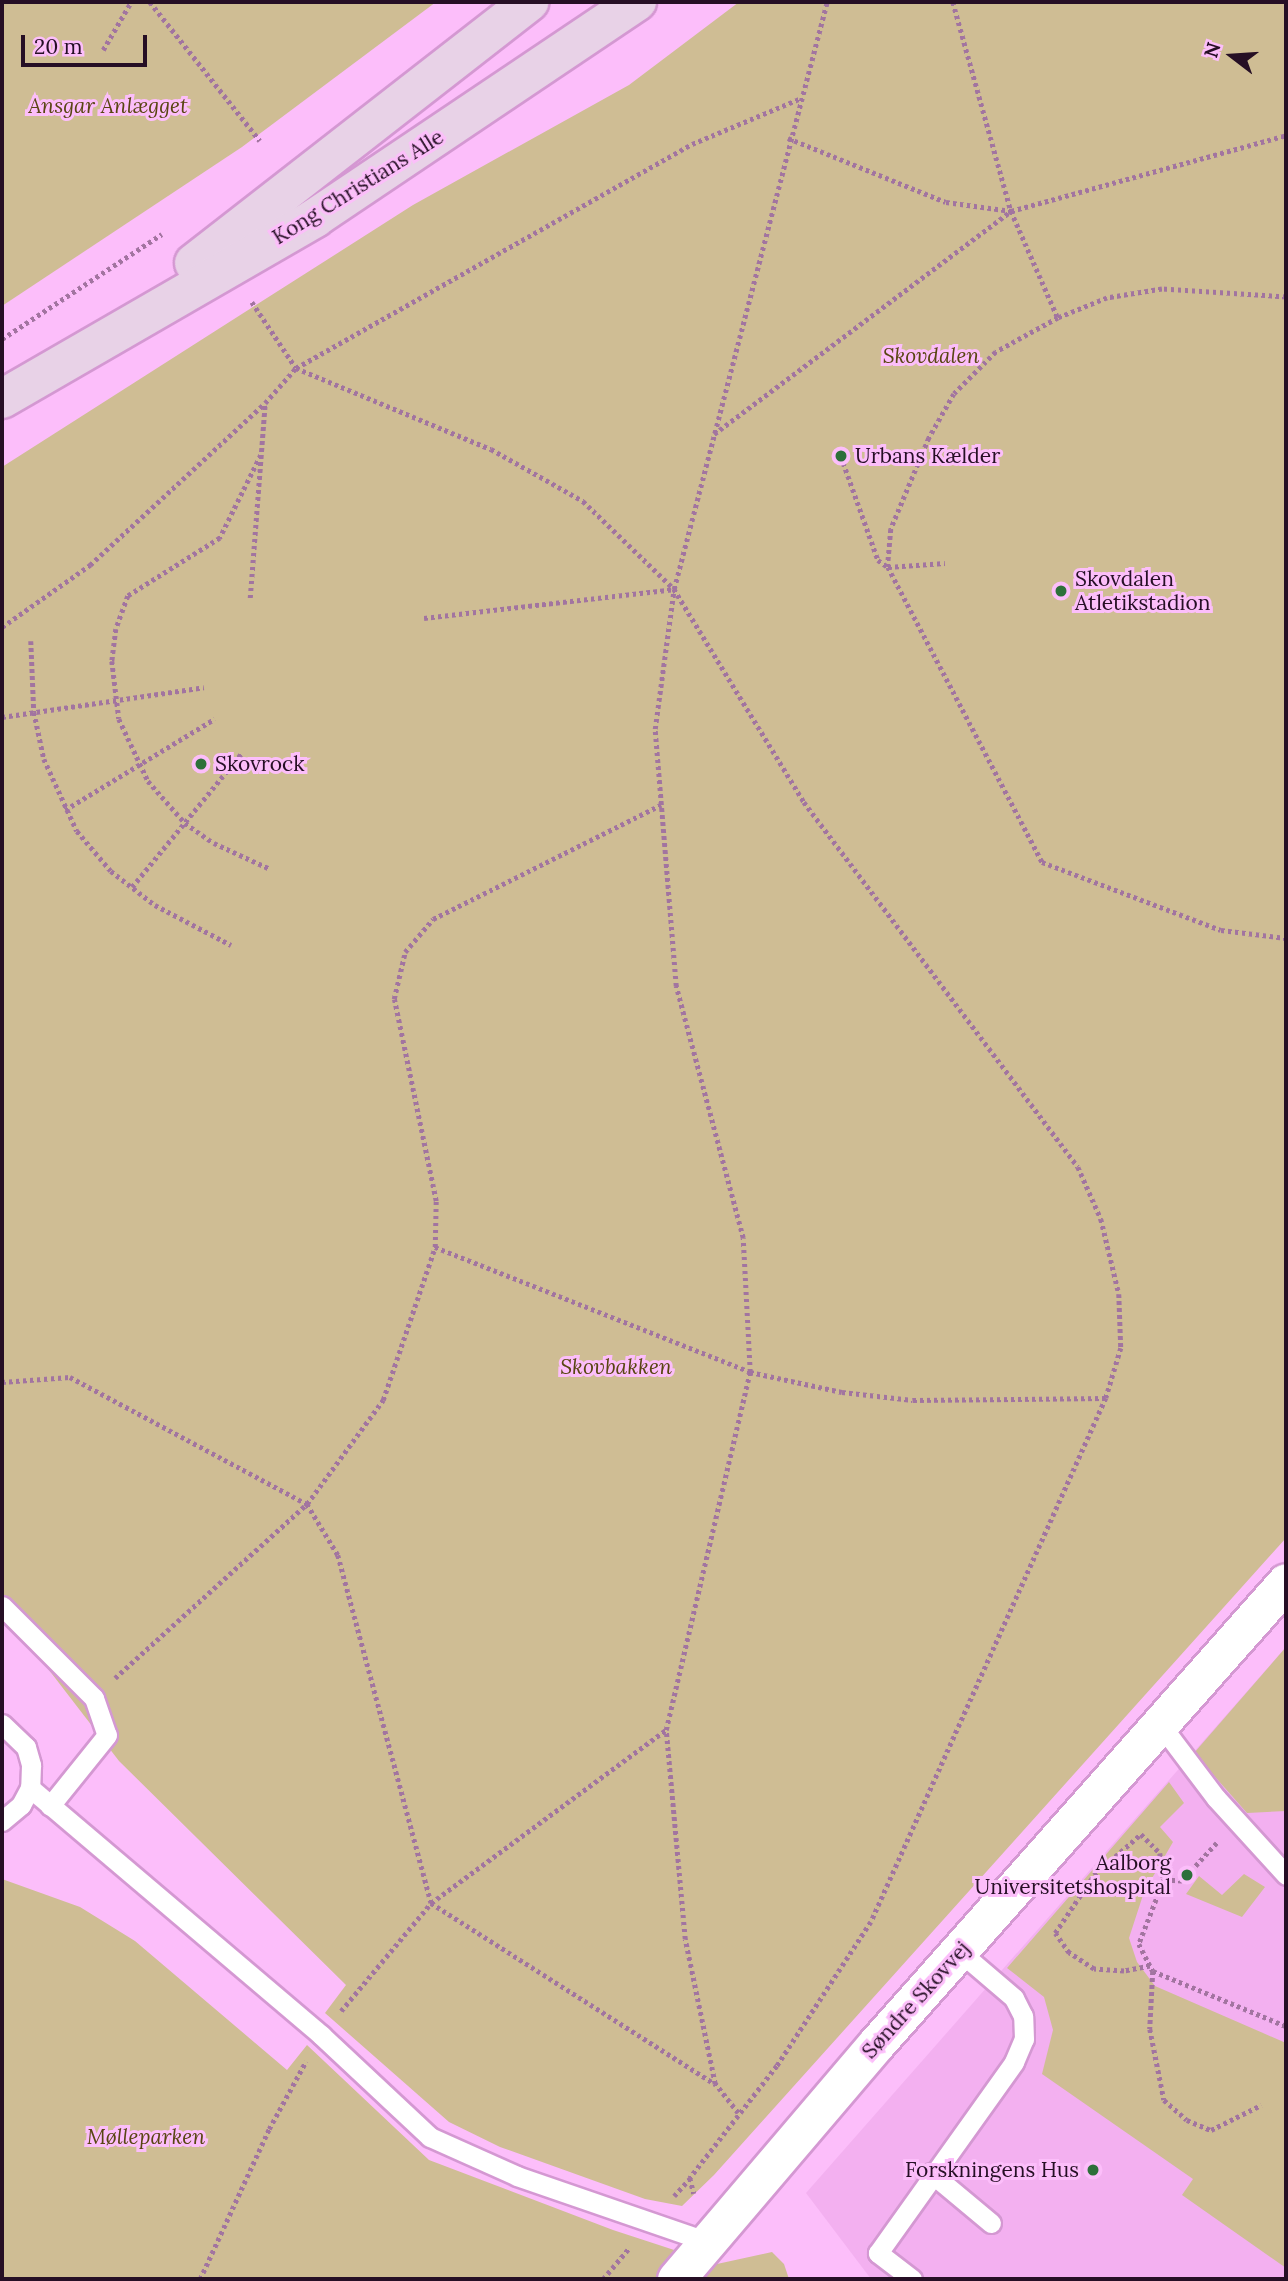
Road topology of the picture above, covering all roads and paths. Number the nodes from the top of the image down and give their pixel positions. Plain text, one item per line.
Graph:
1 (131, 2) edge
2 (150, 2) edge
3 (529, 2) edge
4 (637, 2) edge
5 (827, 2) edge
6 (953, 2) edge
7 (103, 50) dead end
8 (799, 99) junction
9 (1286, 135) edge
10 (788, 138) junction
11 (260, 141) dead end
12 (1012, 211) junction
13 (246, 292) dead end
14 (1286, 297) edge
15 (1058, 318) junction
16 (69, 357) junction
17 (296, 368) junction
18 (2, 399) edge
19 (265, 403) junction
20 (713, 435) junction
21 (261, 455) junction
22 (841, 456) dead end
23 (945, 563) dead end
24 (888, 567) junction
25 (674, 589) junction
26 (250, 598) dead end
27 (424, 618) dead end
28 (2, 627) edge
29 (31, 641) dead end
30 (204, 687) dead end
31 (114, 700) junction
32 (34, 712) junction
33 (2, 717) edge
34 (214, 719) dead end
35 (241, 754) dead end
36 (137, 765) junction
37 (661, 805) junction
38 (65, 810) junction
39 (185, 823) junction
40 (268, 868) dead end
41 (132, 887) junction
42 (1286, 938) edge
43 (231, 945) dead end
44 (435, 1247) junction
45 (750, 1372) junction
46 (2, 1382) edge
47 (1106, 1398) junction
48 (307, 1504) junction
49 (1286, 1582) edge
50 (2, 1606) edge
51 (94, 1698) junction
52 (2, 1724) edge
53 (1160, 1724) junction
54 (666, 1730) junction
55 (30, 1788) junction
56 (50, 1805) junction
57 (2, 1821) edge
58 (1237, 1822) junction
59 (1286, 1875) edge
60 (1164, 1880) junction
61 (431, 1903) junction
62 (959, 1951) junction
63 (1151, 1969) junction
64 (1286, 2026) edge
65 (321, 2035) junction
66 (715, 2084) junction
67 (1261, 2105) dead end
68 (738, 2113) junction
69 (931, 2173) junction
70 (991, 2224) dead end
71 (709, 2242) junction
72 (622, 2256) dead end
73 (200, 2279) edge
74 (603, 2279) edge
75 (676, 2279) edge
76 (912, 2279) edge

1 - 7 path
2 - 11 path
3 - 16 street, Kong Christians Alle
4 - 16 street, Kong Christians Alle
5 - 8 path
6 - 12 path
8 - 10 path
8 - 17 path
9 - 12 path
10 - 12 path
10 - 20 path
12 - 15 path
12 - 20 path
13 - 17 path
14 - 15 path
15 - 24 path
16 - 18 street, Kong Christians Alle
17 - 19 path
17 - 25 path
19 - 21 path
19 - 28 path
20 - 25 path
21 - 26 path
21 - 31 path
22 - 24 path
23 - 24 path
24 - 42 path
25 - 27 path
25 - 37 path
25 - 47 path
29 - 32 path
30 - 31 path
31 - 32 path
31 - 36 path
32 - 33 path
32 - 38 path
34 - 36 path
35 - 39 path
36 - 38 path
36 - 39 path
37 - 44 path
37 - 45 path
38 - 41 path
39 - 40 path
39 - 41 path
41 - 43 path
44 - 45 path
44 - 48 path
45 - 47 path
45 - 54 path
46 - 48 path
47 - 68 path
48 - 51 path
48 - 61 path
49 - 53 street, Søndre Skovvej
50 - 51 lane
51 - 56 lane
52 - 55 lane
53 - 58 lane
53 - 62 street, Søndre Skovvej
54 - 61 path
54 - 66 path
55 - 56 lane
55 - 57 lane
56 - 65 lane
58 - 59 lane
58 - 60 path
60 - 63 path
60 - 63 path
61 - 65 path
61 - 66 path
62 - 69 lane
62 - 71 street, Søndre Skovvej
63 - 64 path
63 - 67 path
65 - 71 lane
65 - 73 path
66 - 68 path
68 - 71 path
69 - 70 lane
69 - 76 lane
71 - 75 street, Søndre Skovvej
72 - 74 path

